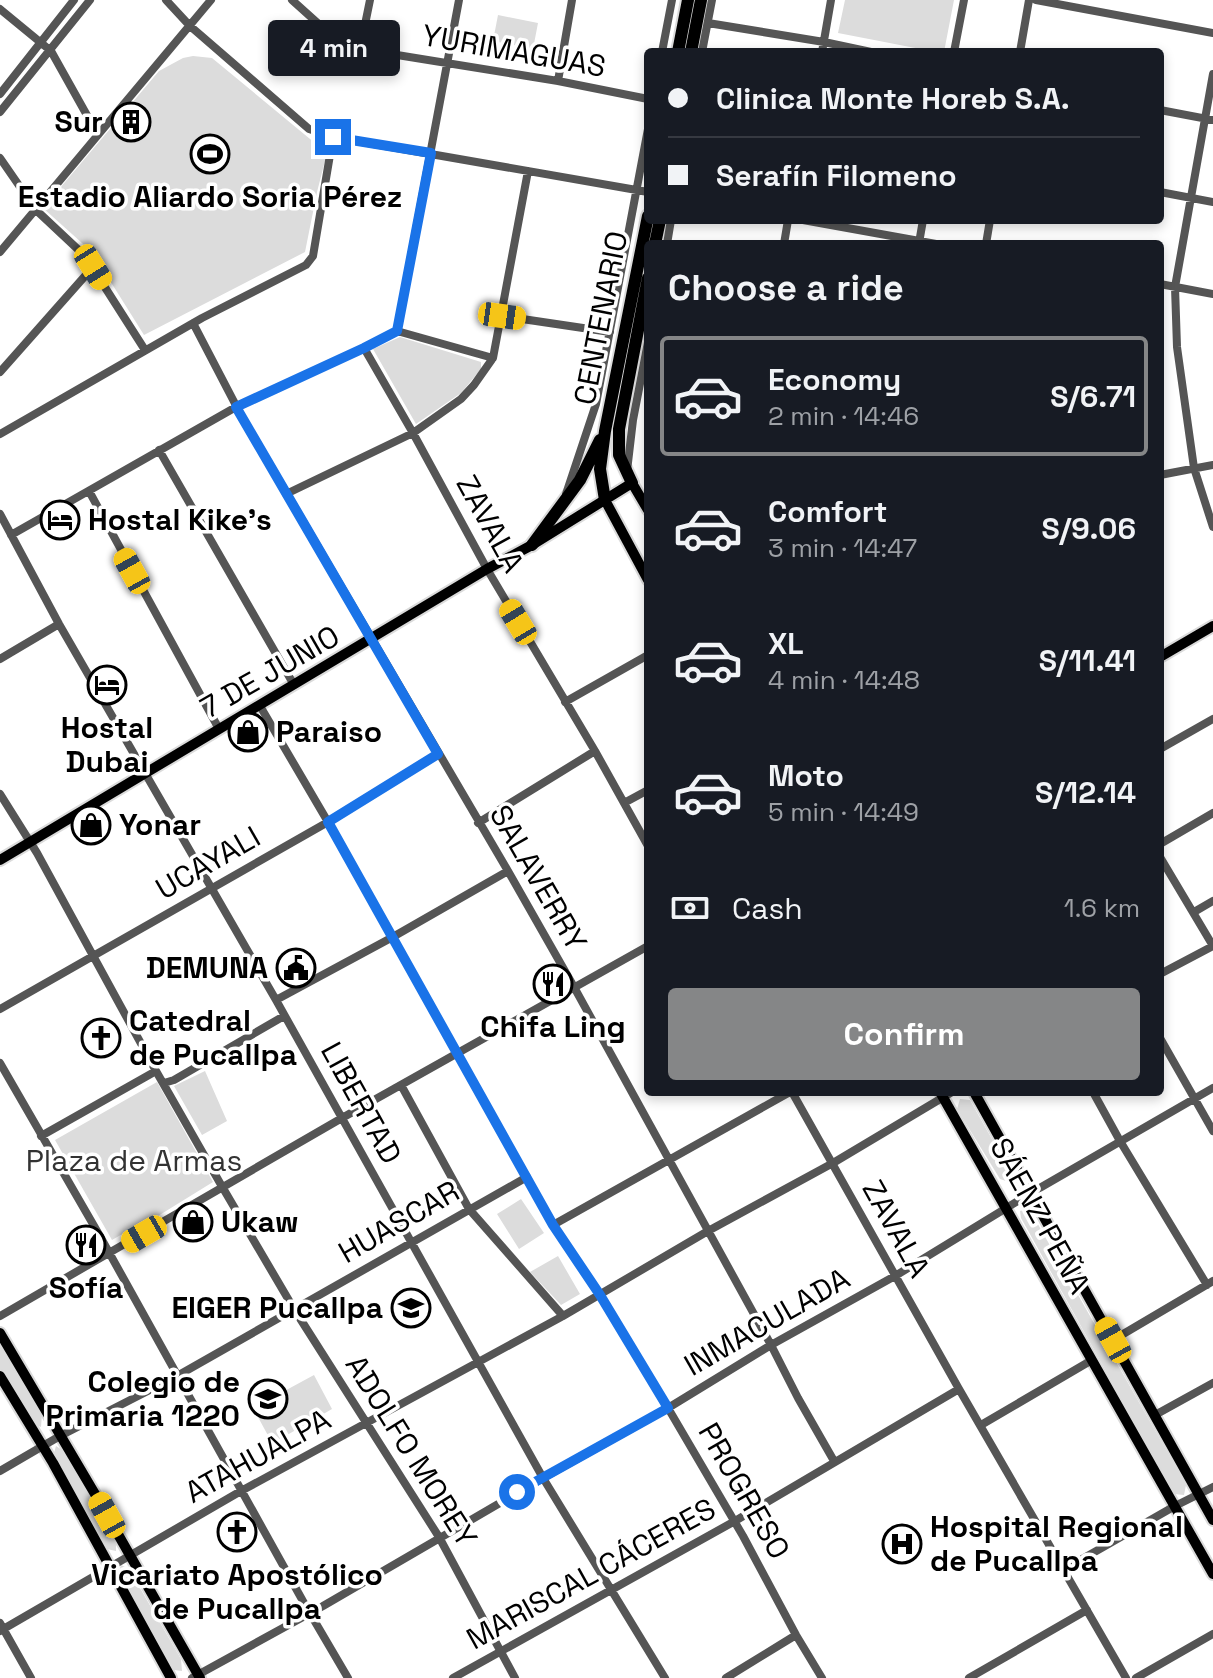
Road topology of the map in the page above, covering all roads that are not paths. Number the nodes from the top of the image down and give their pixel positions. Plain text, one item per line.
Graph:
1 (74, 0) edge
2 (90, 0) edge
3 (166, 0) edge
4 (211, 0) edge
5 (292, 0) edge
6 (370, 0) edge
7 (459, 0) edge
8 (572, 0) edge
9 (672, 0) edge
10 (688, 0) edge
11 (701, 0) edge
12 (712, 0) edge
13 (831, 0) edge
14 (964, 0) edge
15 (1029, 0) edge
16 (1036, 0) edge
17 (0, 9) edge
18 (708, 23) junction
19 (190, 26) junction
20 (1213, 33) edge
21 (42, 42) junction
22 (824, 42) junction
23 (663, 48) edge
24 (679, 48) edge
25 (692, 48) edge
26 (703, 48) edge
27 (823, 48) edge
28 (852, 48) edge
29 (955, 48) edge
30 (1021, 48) edge
31 (360, 49) junction
32 (51, 51) junction
33 (448, 63) junction
34 (1213, 74) edge
35 (558, 81) junction
36 (0, 94) edge
37 (644, 98) edge
38 (1164, 111) edge
39 (0, 112) edge
40 (1209, 119) edge
41 (98, 135) junction
42 (333, 137) junction
43 (644, 151) edge
44 (431, 153) junction
45 (0, 158) edge
46 (528, 171) junction
47 (637, 190) junction
48 (644, 191) edge
49 (1164, 193) edge
50 (1191, 197) junction
51 (1213, 202) edge
52 (36, 210) junction
53 (646, 224) edge
54 (824, 224) edge
55 (908, 240) edge
56 (0, 252) edge
57 (93, 267) junction
58 (1164, 285) edge
59 (1175, 287) junction
60 (1213, 294) edge
61 (644, 299) edge
62 (502, 316) junction
63 (193, 323) junction
64 (397, 331) junction
65 (610, 332) junction
66 (364, 348) junction
67 (145, 350) junction
68 (493, 358) junction
69 (644, 363) edge
70 (0, 372) edge
71 (236, 407) junction
72 (605, 431) junction
73 (413, 433) junction
74 (0, 434) edge
75 (159, 450) junction
76 (1213, 465) edge
77 (1194, 468) junction
78 (1164, 474) edge
79 (630, 477) junction
80 (89, 491) junction
81 (286, 494) junction
82 (605, 500) junction
83 (644, 503) edge
84 (562, 505) junction
85 (0, 514) edge
86 (1213, 527) edge
87 (11, 535) junction
88 (532, 545) junction
89 (487, 569) junction
90 (644, 573) edge
91 (59, 624) junction
92 (1213, 626) edge
93 (373, 639) junction
94 (1164, 655) edge
95 (644, 657) edge
96 (0, 659) edge
97 (294, 685) junction
98 (565, 702) junction
99 (260, 706) junction
100 (1213, 719) edge
101 (219, 729) junction
102 (1164, 747) edge
103 (595, 751) junction
104 (438, 754) junction
105 (145, 773) junction
106 (644, 792) edge
107 (0, 794) edge
108 (624, 803) junction
109 (1213, 813) edge
110 (328, 822) junction
111 (478, 823) junction
112 (644, 839) edge
113 (1164, 842) edge
114 (31, 843) junction
115 (0, 860) edge
116 (1164, 863) edge
117 (508, 871) junction
118 (212, 889) junction
119 (1213, 901) edge
120 (1194, 912) junction
121 (391, 938) junction
122 (1213, 946) edge
123 (644, 948) edge
124 (93, 958) junction
125 (1164, 972) edge
126 (574, 987) junction
127 (276, 1000) junction
128 (0, 1009) edge
129 (284, 1016) junction
130 (1164, 1045) edge
131 (457, 1054) junction
132 (0, 1063) edge
133 (156, 1071) junction
134 (164, 1083) junction
135 (401, 1085) junction
136 (1213, 1088) edge
137 (784, 1096) edge
138 (793, 1096) edge
139 (943, 1096) edge
140 (947, 1096) edge
141 (976, 1096) edge
142 (1095, 1096) edge
143 (1194, 1099) junction
144 (342, 1118) junction
145 (1213, 1131) edge
146 (41, 1136) junction
147 (1120, 1141) junction
148 (670, 1161) junction
149 (833, 1163) junction
150 (527, 1177) junction
151 (223, 1187) junction
152 (1031, 1193) junction
153 (1005, 1208) junction
154 (469, 1209) junction
155 (553, 1225) junction
156 (708, 1231) junction
157 (411, 1243) junction
158 (109, 1254) junction
159 (895, 1276) junction
160 (1210, 1283) edge
161 (600, 1295) junction
162 (294, 1309) junction
163 (0, 1316) edge
164 (563, 1316) junction
165 (0, 1333) edge
166 (1113, 1340) junction
167 (771, 1345) junction
168 (1092, 1360) junction
169 (478, 1363) junction
170 (0, 1376) edge
171 (177, 1376) junction
172 (1213, 1383) edge
173 (959, 1389) junction
174 (668, 1408) junction
175 (1155, 1415) junction
176 (367, 1424) junction
177 (981, 1425) junction
178 (60, 1436) junction
179 (43, 1447) junction
180 (834, 1461) junction
181 (0, 1471) edge
182 (543, 1478) junction
183 (1213, 1487) edge
184 (241, 1491) junction
185 (1199, 1495) junction
186 (1175, 1506) junction
187 (1213, 1520) edge
188 (735, 1521) junction
189 (439, 1537) junction
190 (129, 1556) junction
191 (110, 1568) junction
192 (1063, 1570) junction
193 (1213, 1574) edge
194 (611, 1588) junction
195 (1087, 1610) junction
196 (310, 1613) junction
197 (1, 1628) edge
198 (1213, 1634) edge
199 (796, 1635) junction
200 (501, 1652) junction
201 (197, 1677) edge
202 (31, 1678) edge
203 (171, 1678) edge
204 (348, 1678) edge
205 (453, 1678) edge
206 (515, 1678) edge
207 (665, 1678) edge
208 (726, 1678) edge
209 (822, 1678) edge
210 (969, 1678) edge
211 (1126, 1678) edge
212 (1136, 1678) edge

1 - 21 street
2 - 32 street
3 - 19 street
4 - 19 street
5 - 31 street, YURIMAGUAS
6 - 31 street
7 - 33 street
8 - 35 street
9 - 23 street
10 - 24 highway
11 - 25 highway
12 - 18 street
13 - 22 street
14 - 29 street
15 - 30 street
16 - 20 street
17 - 21 street
18 - 22 street
18 - 26 street
19 - 41 street
19 - 42 street
21 - 32 street
21 - 36 street
22 - 27 street
22 - 28 street
31 - 33 street, YURIMAGUAS
32 - 39 street
32 - 41 street
33 - 35 street, YURIMAGUAS
33 - 44 street
34 - 40 street
35 - 37 street, YURIMAGUAS
38 - 40 street
40 - 50 street
41 - 52 street
42 - 44 street
42 - 63 street
43 - 47 street
44 - 46 street
44 - 64 street
45 - 52 street
46 - 47 street
46 - 62 street
47 - 48 street
47 - 65 street
49 - 50 street
50 - 51 street
50 - 59 street
52 - 56 street
52 - 57 street
53 - 72 highway, CENTENARIO
54 - 55 street
57 - 67 street
57 - 70 street
58 - 59 street
59 - 60 street
59 - 77 street
61 - 79 highway, CENTENARIO
62 - 65 street
62 - 68 street
63 - 67 street
63 - 71 street, SALAVERRY
64 - 66 street
64 - 68 street
65 - 84 street
66 - 71 street
66 - 73 street, ZAVALA
67 - 74 street
68 - 73 street
69 - 79 street
71 - 75 street
71 - 81 street, SALAVERRY
72 - 82 highway
72 - 84 highway
73 - 81 street
73 - 89 street, ZAVALA
75 - 80 street
75 - 97 street
76 - 77 street
77 - 78 street
77 - 86 street
79 - 82 main road, 7 DE JUNIO
79 - 83 main road
80 - 87 street
80 - 101 street
81 - 93 street, SALAVERRY
82 - 88 main road, 7 DE JUNIO
82 - 90 main road
84 - 88 highway
85 - 87 street, LIBERTAD
87 - 91 street, LIBERTAD
88 - 89 main road, 7 DE JUNIO
89 - 93 main road, 7 DE JUNIO
89 - 98 street, ZAVALA
91 - 96 street
91 - 105 street, LIBERTAD
92 - 94 main road
93 - 97 main road, 7 DE JUNIO
93 - 104 street, SALAVERRY
95 - 98 street
97 - 99 main road, 7 DE JUNIO
98 - 103 street, ZAVALA
99 - 101 main road, 7 DE JUNIO
99 - 110 street, PROGRESO
100 - 102 street
101 - 105 main road, 7 DE JUNIO
103 - 108 street, ZAVALA
103 - 111 street
104 - 110 street, UCAYALI
104 - 111 street, SALAVERRY
105 - 114 main road, 7 DE JUNIO
105 - 118 street, LIBERTAD
106 - 108 street
107 - 114 street, ADOLFO MOREY
108 - 112 street, ZAVALA
109 - 113 street
110 - 118 street, UCAYALI
110 - 121 street, PROGRESO
111 - 117 street, SALAVERRY
114 - 115 main road, 7 DE JUNIO
114 - 124 street, ADOLFO MOREY
116 - 120 street
117 - 121 street
117 - 126 street, SALAVERRY
118 - 124 street, UCAYALI
118 - 127 street, LIBERTAD
119 - 120 street
120 - 122 street
121 - 127 street
121 - 131 street, PROGRESO
122 - 125 street
123 - 126 street
124 - 128 street, UCAYALI
124 - 133 street, ADOLFO MOREY
126 - 131 street
126 - 148 street, SALAVERRY
127 - 129 street, LIBERTAD
129 - 134 street
129 - 144 street, LIBERTAD
130 - 143 street
131 - 135 street
131 - 150 street, PROGRESO
132 - 146 street
133 - 134 street, ADOLFO MOREY
133 - 146 street
134 - 151 street, ADOLFO MOREY
135 - 144 street
135 - 154 street
136 - 143 street, INMACULADA
137 - 148 street
138 - 149 street, ZAVALA
139 - 149 street, ATAHUALPA
140 - 153 main road, SÁENZ PEÑA
141 - 152 main road, SÁENZ PEÑA
142 - 147 street
143 - 145 street
143 - 147 street, INMACULADA
144 - 151 street
144 - 157 street, LIBERTAD
146 - 158 street
147 - 152 street, INMACULADA
147 - 160 street
148 - 155 street
148 - 156 street, SALAVERRY
149 - 156 street, ATAHUALPA
149 - 159 street, ZAVALA
150 - 154 street, HUASCAR
150 - 155 street, PROGRESO
151 - 158 street
151 - 162 street, ADOLFO MOREY
152 - 153 street, INMACULADA
152 - 166 main road, SÁENZ PEÑA
153 - 159 street, INMACULADA
153 - 168 main road, SÁENZ PEÑA
154 - 157 street, HUASCAR
154 - 164 street
155 - 161 street, PROGRESO
156 - 161 street, ATAHUALPA
156 - 167 street, SALAVERRY
157 - 162 street, HUASCAR
157 - 169 street, LIBERTAD
158 - 163 street
158 - 171 street
159 - 167 street, INMACULADA
159 - 173 street, ZAVALA
160 - 166 street
161 - 164 street, ATAHUALPA
161 - 174 street, PROGRESO
162 - 171 street, HUASCAR
162 - 176 street, ADOLFO MOREY
164 - 169 street, ATAHUALPA
165 - 178 main road
166 - 175 main road, SÁENZ PEÑA
167 - 174 street, INMACULADA
167 - 180 street, SALAVERRY
168 - 177 street
168 - 186 main road, SÁENZ PEÑA
169 - 176 street, ATAHUALPA
169 - 182 street, LIBERTAD
170 - 179 main road
171 - 178 street, HUASCAR
171 - 184 street
172 - 175 street
173 - 177 street, ZAVALA
173 - 180 street, MARISCAL CÁCERES
174 - 182 street, INMACULADA
174 - 188 street, PROGRESO
175 - 185 main road, SÁENZ PEÑA
176 - 184 street, ATAHUALPA
176 - 189 street, ADOLFO MOREY
177 - 192 street, ZAVALA
178 - 179 street, HUASCAR
178 - 190 main road
179 - 181 street, HUASCAR
179 - 191 main road
180 - 188 street, MARISCAL CÁCERES
182 - 189 street, INMACULADA
182 - 194 street, LIBERTAD
183 - 185 street
184 - 190 street, ATAHUALPA
184 - 196 street
185 - 186 street
185 - 187 main road, SÁENZ PEÑA
186 - 192 street
186 - 193 main road, SÁENZ PEÑA
188 - 194 street, MARISCAL CÁCERES
188 - 199 street, PROGRESO
189 - 196 street, INMACULADA
189 - 200 street, ADOLFO MOREY
190 - 191 street, ATAHUALPA
190 - 201 main road
191 - 197 street, ATAHUALPA
191 - 203 main road
192 - 195 street, ZAVALA
194 - 200 street, MARISCAL CÁCERES
194 - 207 street, LIBERTAD
195 - 210 street
195 - 211 street, ZAVALA
196 - 201 street, INMACULADA
196 - 204 street
197 - 202 street
198 - 212 street
199 - 208 street
199 - 209 street, PROGRESO
200 - 205 street, MARISCAL CÁCERES
200 - 206 street, ADOLFO MOREY

